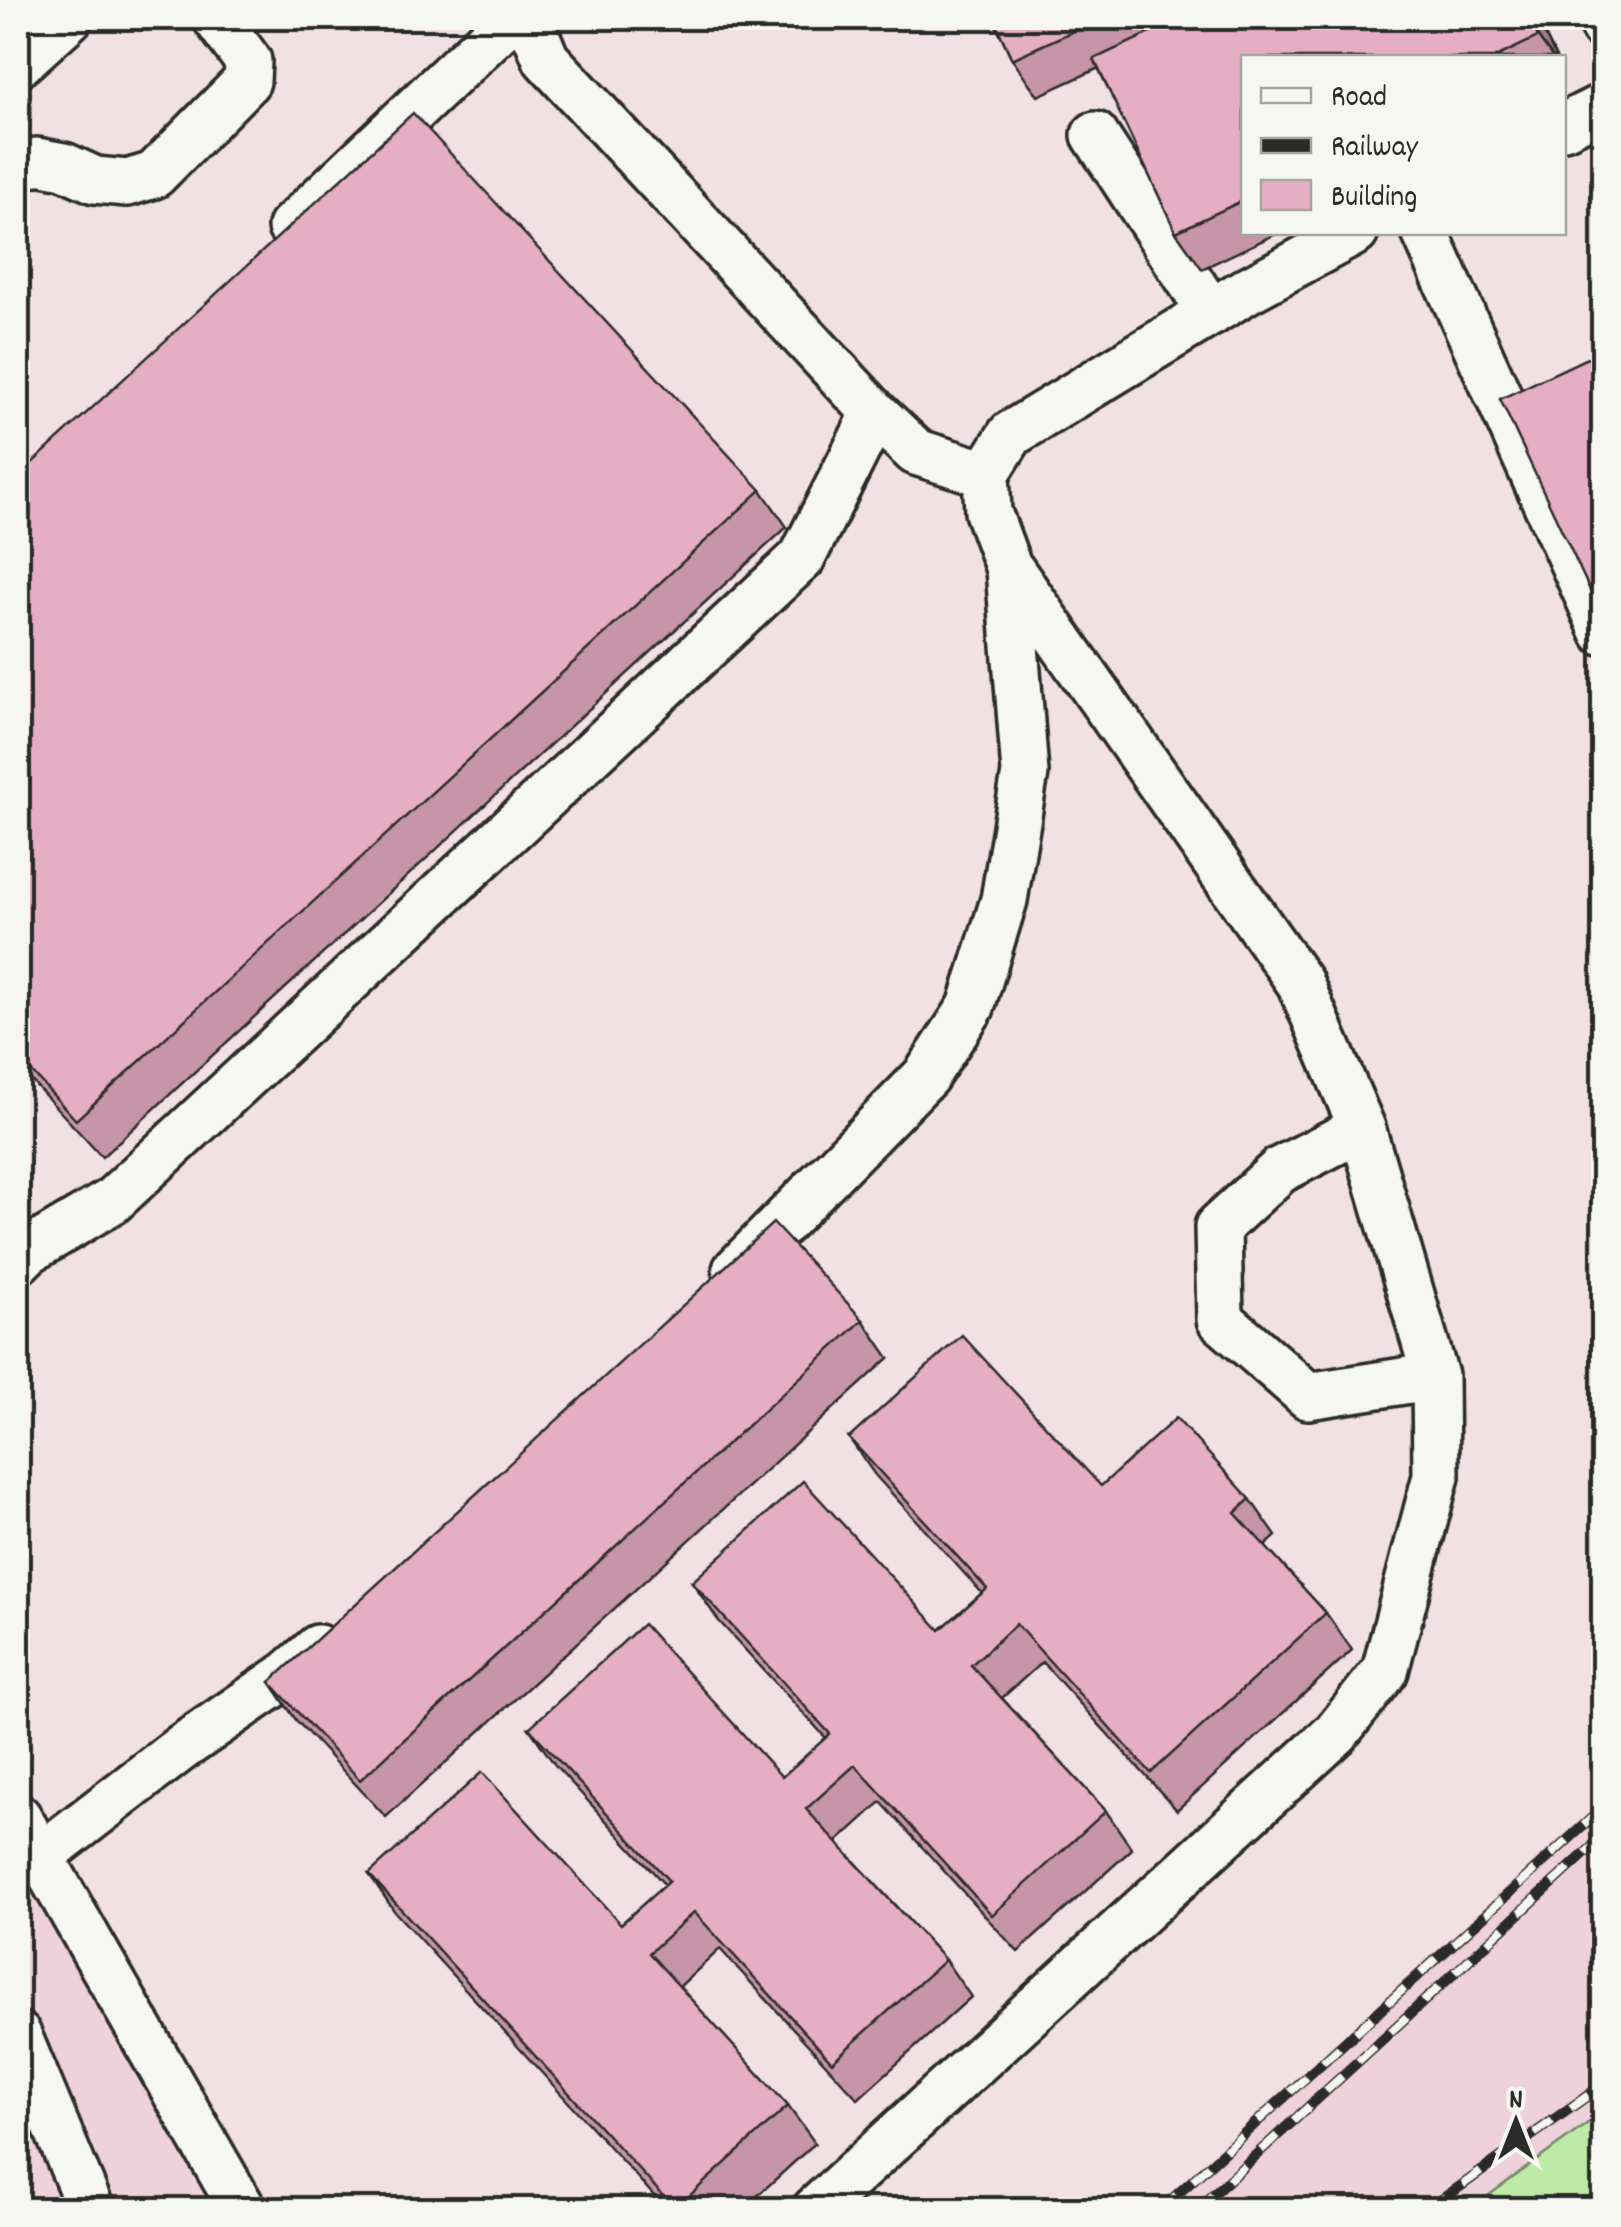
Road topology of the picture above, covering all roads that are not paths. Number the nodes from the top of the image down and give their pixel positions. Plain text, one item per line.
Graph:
1 (68, 18) edge
2 (216, 18) edge
3 (511, 18) edge
4 (530, 18) edge
5 (1599, 18) edge
6 (1604, 26) edge
7 (18, 64) edge
8 (1604, 106) edge
9 (1566, 125) edge
10 (1094, 135) dead end
11 (18, 168) edge
12 (1350, 235) edge
13 (1426, 235) edge
14 (257, 258) edge
15 (1211, 313) junction
16 (875, 413) junction
17 (986, 474) junction
18 (1010, 569) junction
19 (1604, 632) edge
20 (1362, 1128) junction
21 (18, 1261) edge
22 (705, 1298) edge
23 (1435, 1376) junction
24 (345, 1623) edge
25 (18, 1817) edge
26 (40, 1857) junction
27 (18, 2036) edge
28 (91, 2210) edge
29 (243, 2210) edge
30 (815, 2210) edge

1 - 7 lane
2 - 11 lane
3 - 14 lane
4 - 16 lane
5 - 6 lane
8 - 9 lane
10 - 15 lane
12 - 15 lane
13 - 19 lane
15 - 17 lane
16 - 17 lane
16 - 21 lane
17 - 18 lane
18 - 20 lane
18 - 22 lane
20 - 23 lane
20 - 23 lane
23 - 30 lane
24 - 26 lane
25 - 26 lane
26 - 29 lane
27 - 28 lane

